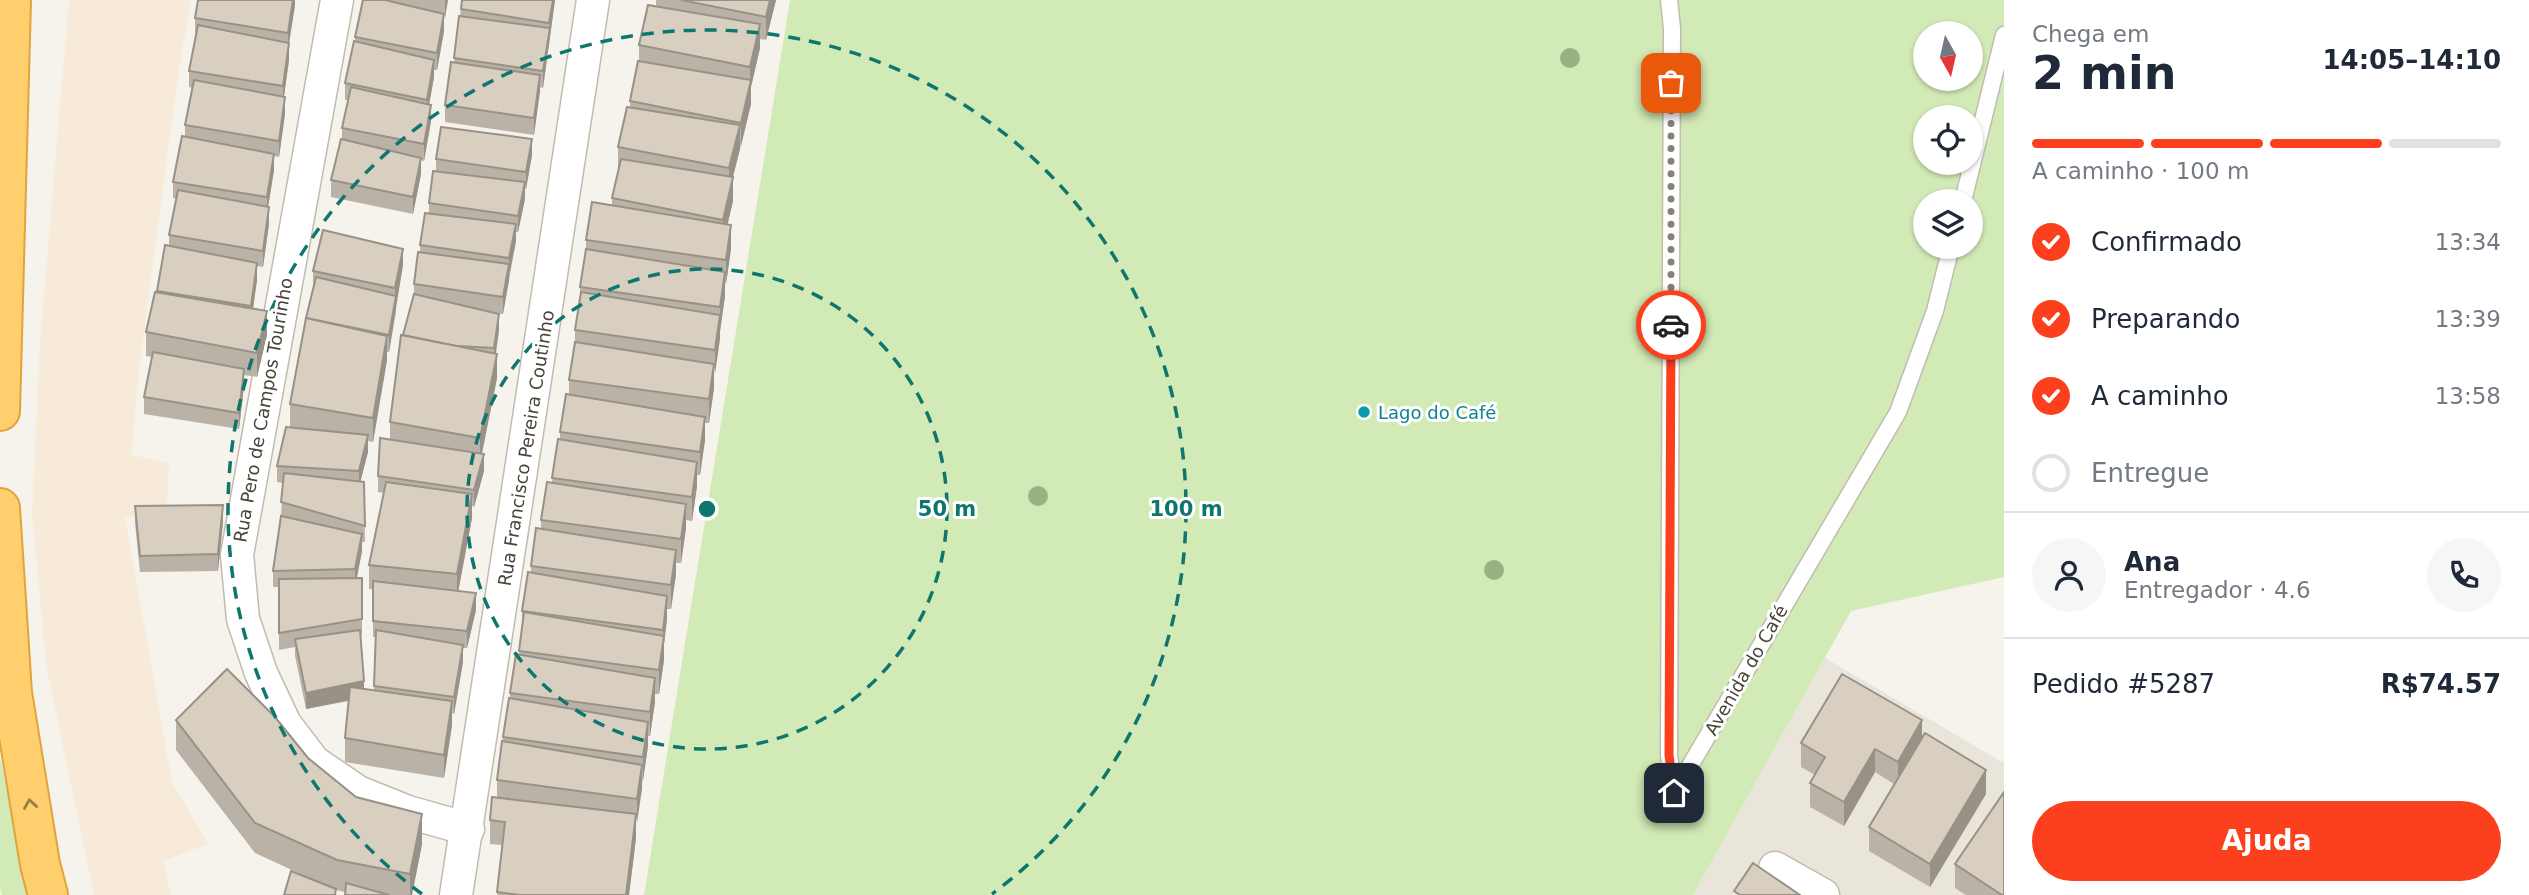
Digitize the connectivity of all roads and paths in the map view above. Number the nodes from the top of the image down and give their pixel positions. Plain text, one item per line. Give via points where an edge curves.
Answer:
1 (11, 0) edge
2 (337, 0) edge
3 (593, 0) edge
4 (1670, 0) edge
5 (2004, 35) edge
6 (1966, 189) edge
7 (1948, 259) edge
8 (0, 411) edge
9 (0, 508) edge
10 (468, 829) junction
11 (1775, 868) dead end
12 (44, 879) edge
13 (61, 895) edge
14 (456, 895) edge
15 (1823, 895) edge

1 - 8 highway
2 - 10 street, Rua Pero de Campos Tourinho via 237,555 243,620 285,723 314,762 358,792
3 - 10 street, Rua Francisco Pereira Coutinho
4 - 7 lane, Avenida do Café via 1669,755 1674,793 1898,412 1935,312
5 - 6 lane
12 -> 9 highway via 12,693
10 - 14 street, Rua Francisco Pereira Coutinho
11 - 15 street
12 - 13 lane

